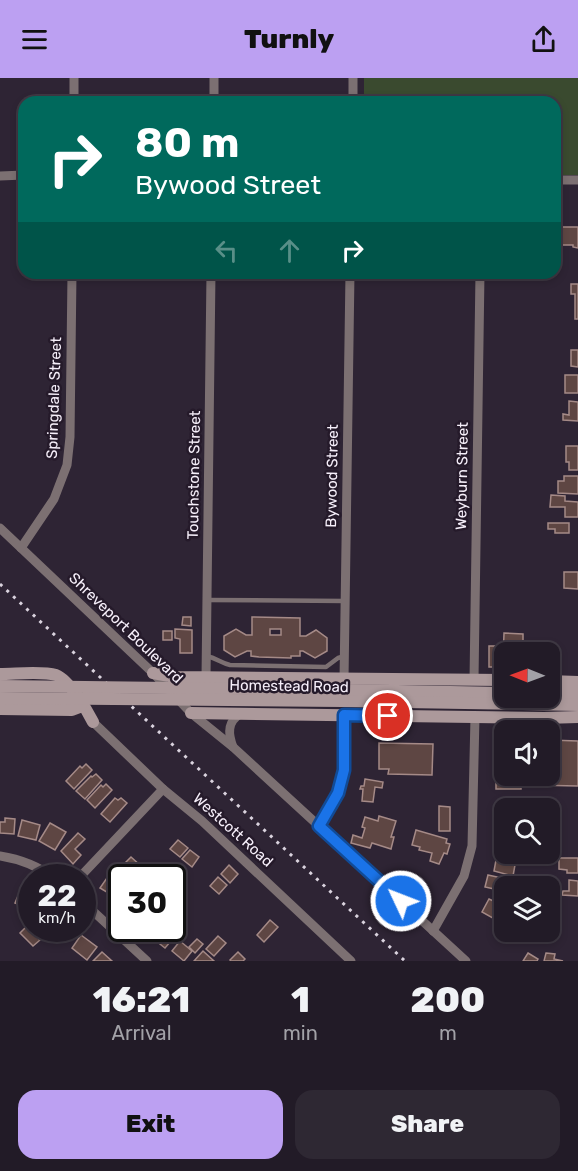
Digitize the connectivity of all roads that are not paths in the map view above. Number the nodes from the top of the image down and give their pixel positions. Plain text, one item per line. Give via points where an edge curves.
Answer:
1 (75, 78) edge
2 (214, 78) edge
3 (353, 78) edge
4 (74, 96) edge
5 (214, 96) edge
6 (353, 96) edge
7 (18, 175) edge
8 (0, 176) edge
9 (561, 180) edge
10 (578, 180) edge
11 (72, 279) edge
12 (212, 279) edge
13 (350, 279) edge
14 (480, 279) edge
15 (0, 528) edge
16 (21, 548) junction
17 (207, 600) junction
18 (345, 601) junction
19 (206, 656) junction
20 (345, 656) junction
21 (153, 673) joint
22 (0, 674) edge
23 (206, 678) junction
24 (474, 680) junction
25 (494, 680) edge
26 (560, 681) edge
27 (171, 682) junction
28 (578, 682) edge
29 (0, 686) edge
30 (344, 690) junction
31 (494, 693) edge
32 (560, 693) edge
33 (578, 693) edge
34 (0, 698) edge
35 (578, 705) edge
36 (77, 706) junction
37 (0, 709) edge
38 (191, 713) junction
39 (240, 714) junction
40 (344, 715) junction
41 (475, 717) junction
42 (578, 717) edge
43 (93, 722) joint
44 (233, 747) junction
45 (163, 789) junction
46 (319, 826) junction
47 (0, 856) edge
48 (29, 864) edge
49 (92, 864) edge
50 (96, 915) edge
51 (434, 931) junction
52 (147, 961) edge
53 (351, 961) edge
54 (466, 961) edge

1 - 4 street
2 - 5 street
3 - 6 street
7 - 8 street
9 - 10 street
11 - 16 street, Springdale Street via 67,465 54,499
12 - 17 street, Touchstone Street
13 - 18 street, Bywood Street
14 - 24 street, Weyburn Street
15 - 16 street, Shreveport Boulevard
16 - 21 street, Shreveport Boulevard
17 - 18 lane
17 - 19 street, Touchstone Street
18 - 20 street, Bywood Street
19 - 20 lane via 230,665 326,667
19 - 23 street, Touchstone Street
20 - 30 street, Bywood Street
21 - 27 main road
22 - 36 main road via 55,675 64,680
23 - 27 main road
23 - 30 main road
24 - 25 main road
24 - 30 main road
26 - 28 main road
27 - 38 street, Shreveport Boulevard
29 - 30 main road, Homestead Road, bridge
30 - 31 main road, Homestead Road
30 - 34 main road, Homestead Road, bridge
30 - 35 main road, Homestead Road
32 - 33 main road
36 - 37 main road
36 - 43 main road
38 - 39 main road
38 - 44 street, Shreveport Boulevard
39 - 40 main road
39 - 44 street via 232,721 229,732
40 - 41 main road
40 - 46 street via 344,770 338,793
41 - 42 main road
41 - 51 street via 472,846 464,876
43 - 45 street, Westcott Road
44 - 46 street, Shreveport Boulevard
45 - 49 street
45 - 53 street, Westcott Road
46 - 51 street, Shreveport Boulevard
47 - 48 street
50 - 52 street
51 - 54 street, Shreveport Boulevard

